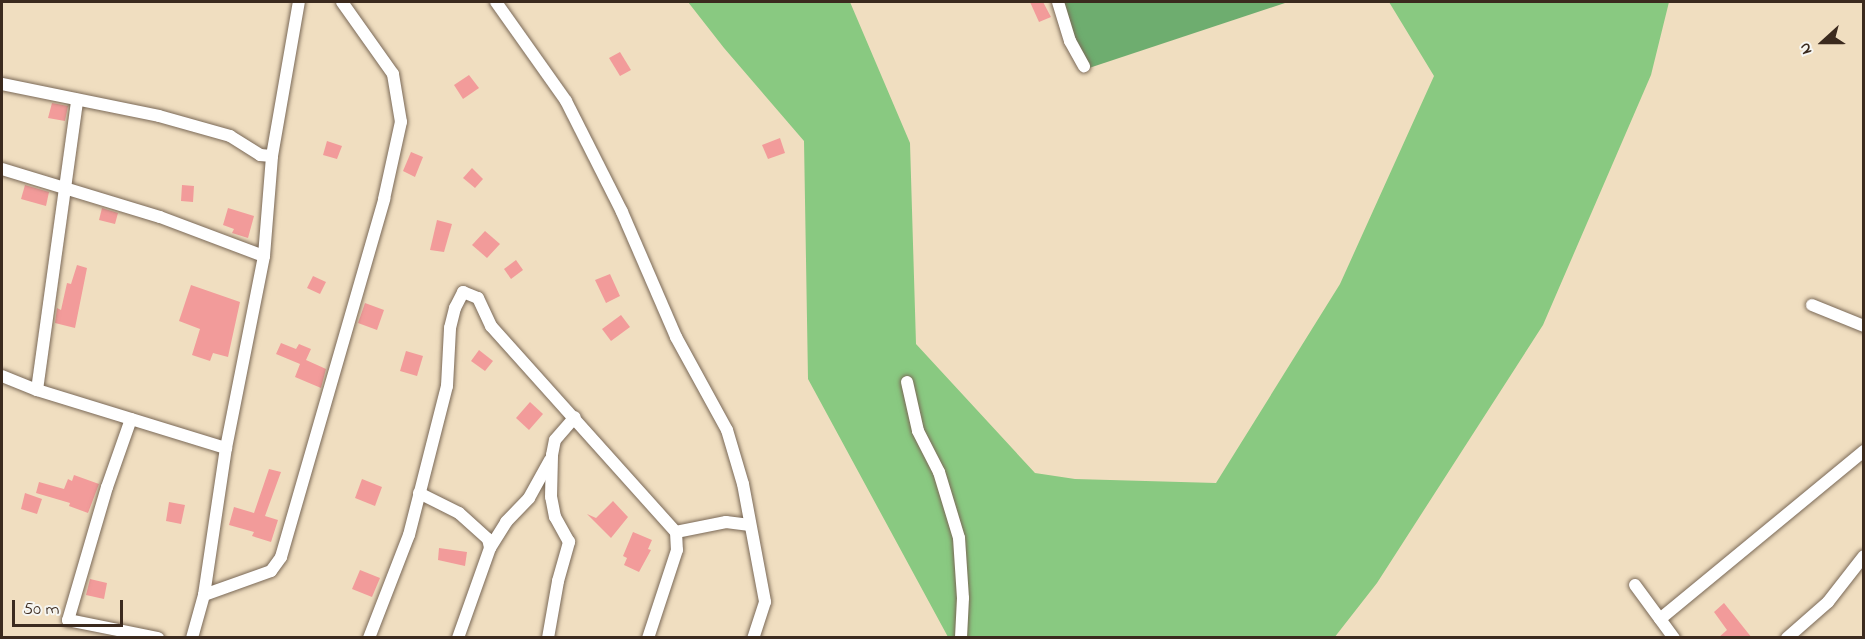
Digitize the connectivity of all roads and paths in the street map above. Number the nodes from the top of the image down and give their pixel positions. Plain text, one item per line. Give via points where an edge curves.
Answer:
1 (299, 2) edge
2 (342, 2) edge
3 (496, 2) edge
4 (1058, 2) edge
5 (1084, 66) dead end
6 (2, 84) edge
7 (77, 100) junction
8 (272, 156) junction
9 (2, 169) edge
10 (64, 189) junction
11 (264, 256) junction
12 (1812, 305) dead end
13 (1863, 324) edge
14 (2, 376) edge
15 (907, 382) dead end
16 (37, 390) junction
17 (575, 417) junction
18 (131, 419) junction
19 (226, 448) junction
20 (1863, 451) edge
21 (552, 455) junction
22 (419, 493) junction
23 (750, 525) junction
24 (676, 532) junction
25 (490, 548) junction
26 (1863, 556) edge
27 (1635, 585) dead end
28 (204, 595) junction
29 (1660, 619) junction
30 (158, 638) edge
31 (192, 638) edge
32 (369, 638) edge
33 (458, 638) edge
34 (548, 638) edge
35 (648, 638) edge
36 (753, 638) edge
37 (961, 638) edge
38 (1674, 638) edge
39 (1787, 638) edge

1 - 8 street
2 - 28 street via 393,74 401,122 384,199 280,557 270,571
3 - 23 street via 566,101 622,212 676,337 727,430
4 - 5 street via 1070,41
6 - 7 street
7 - 8 street via 159,116 231,136 260,155
7 - 10 street
8 - 11 street
9 - 10 street
10 - 11 street via 160,217
10 - 16 street
11 - 19 street
12 - 13 street
14 - 16 street
15 - 37 street via 918,431 939,472 959,538
16 - 18 street
17 - 21 street via 555,440
17 - 22 street via 491,326 478,298 463,292 450,328 447,386
17 - 24 street
18 - 19 street
18 - 30 street via 68,620
19 - 28 street
20 - 29 street
21 - 25 street via 529,498 506,522
21 - 34 street via 551,497 555,517 569,542
22 - 25 street via 459,513 480,529
22 - 32 street via 409,535
23 - 24 street via 726,522
23 - 36 street via 765,602
24 - 35 street via 677,550
25 - 33 street
26 - 39 street via 1828,602
27 - 29 street
28 - 31 street
29 - 38 street

